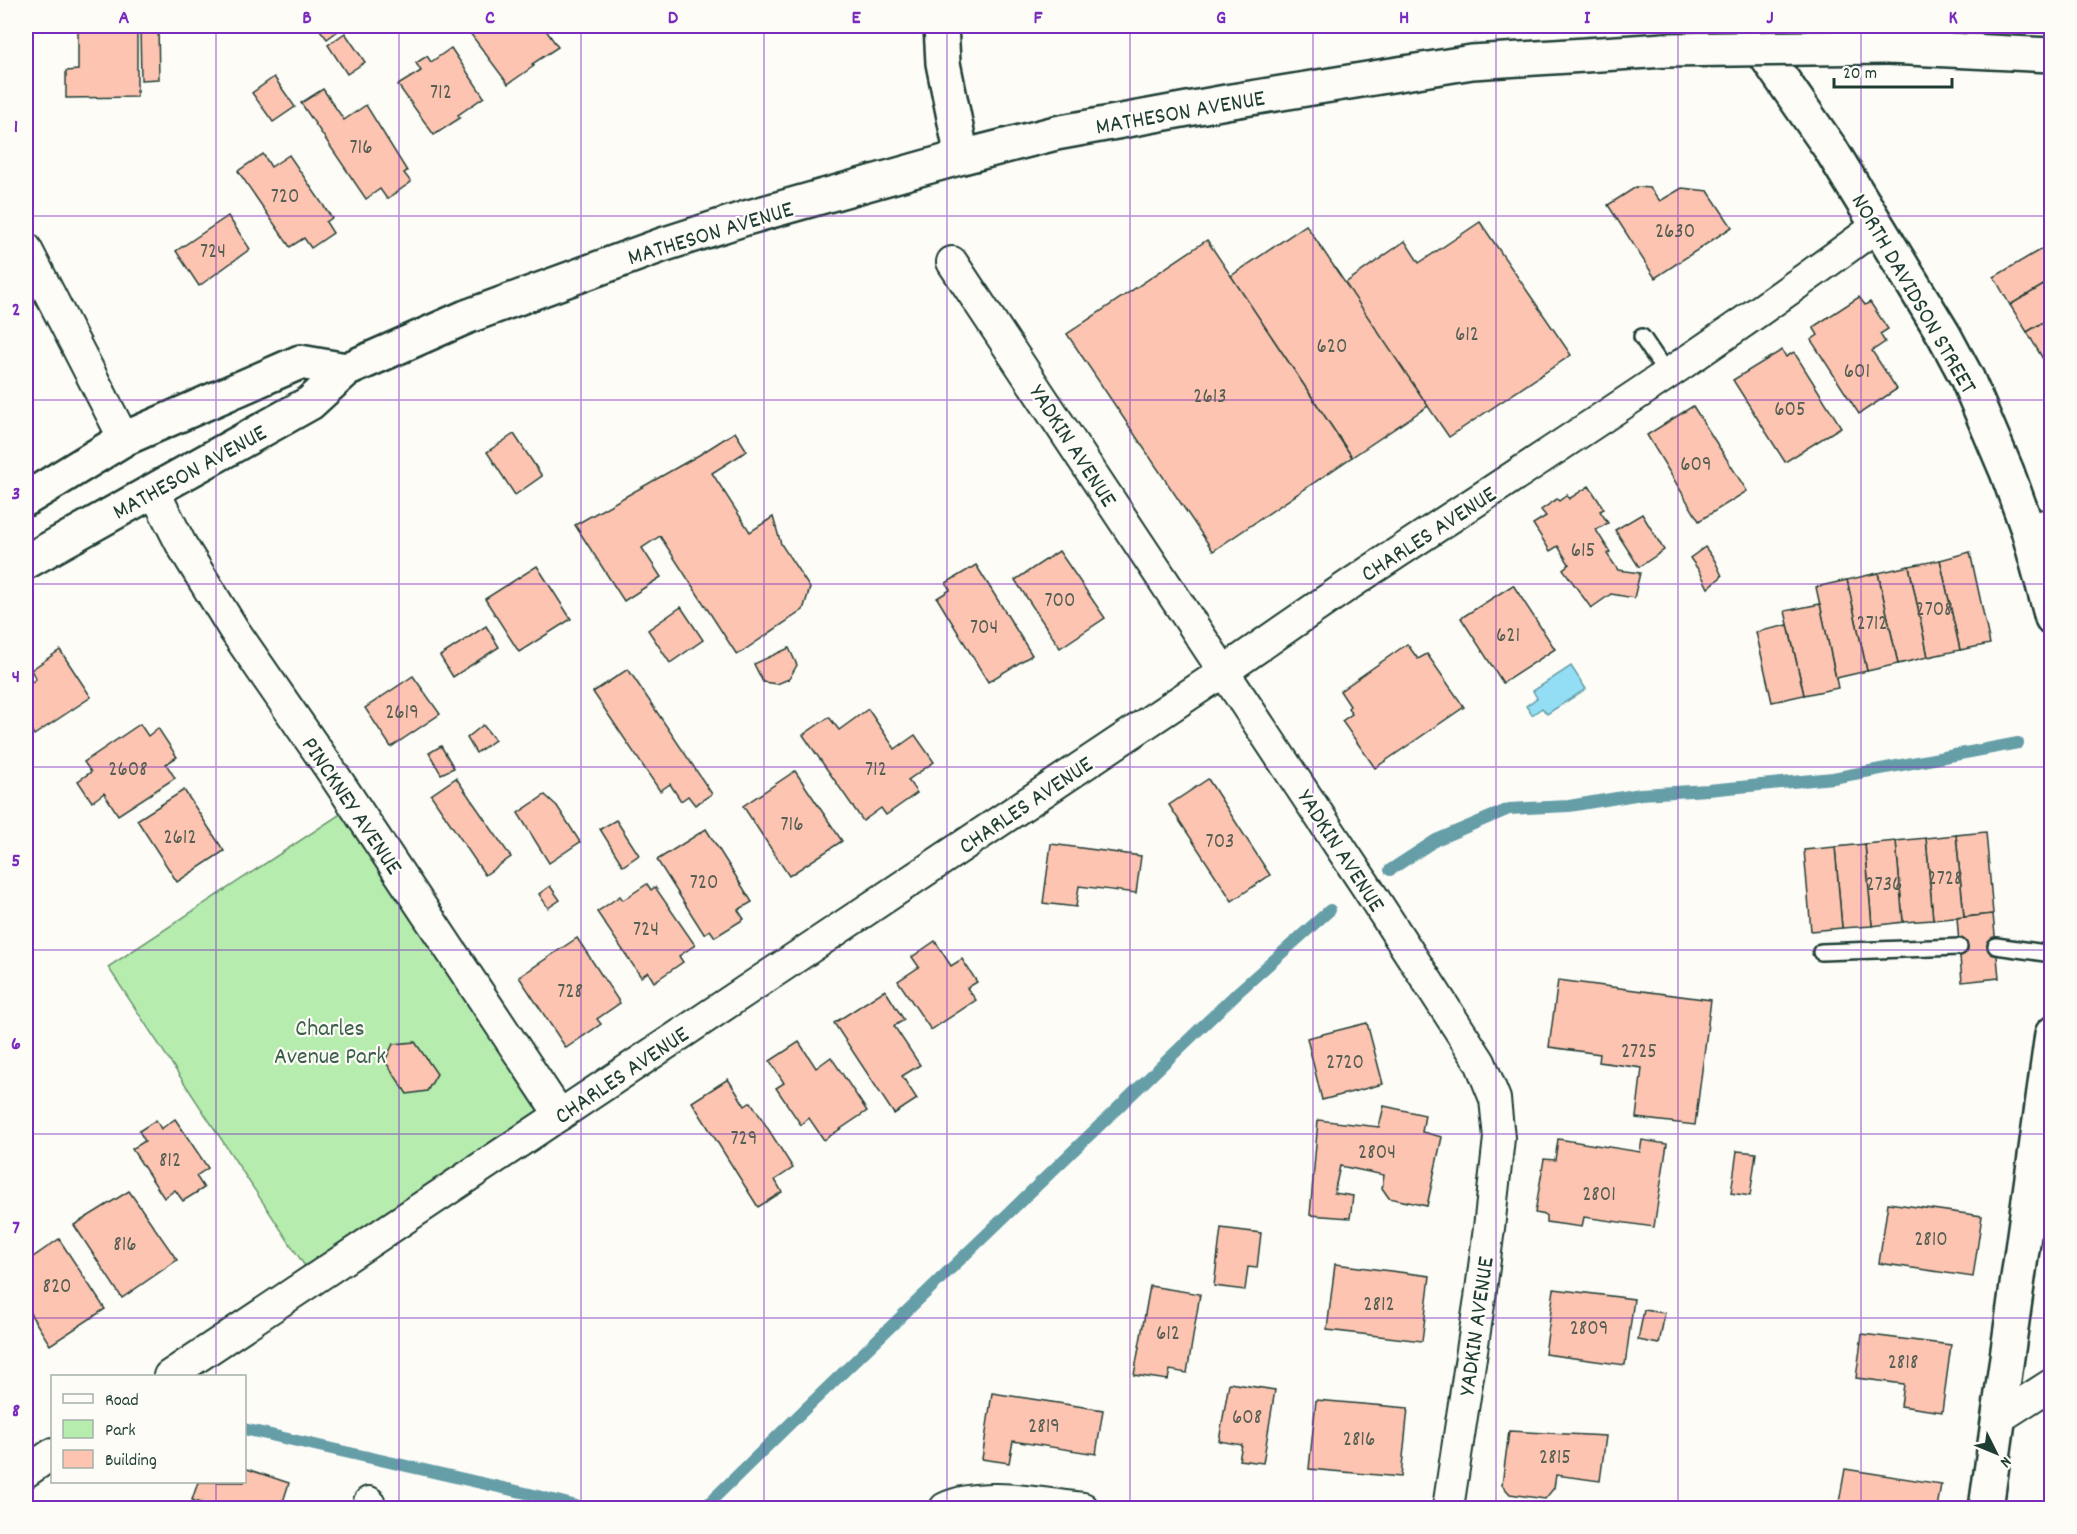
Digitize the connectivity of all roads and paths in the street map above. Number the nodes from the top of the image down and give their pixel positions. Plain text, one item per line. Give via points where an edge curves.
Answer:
1 (940, 26) edge
2 (1745, 26) edge
3 (2052, 54) edge
4 (962, 157) junction
5 (1877, 225) junction
6 (26, 248) edge
7 (952, 262) dead end
8 (1642, 338) dead end
9 (346, 370) junction
10 (1667, 374) junction
11 (124, 439) junction
12 (154, 491) junction
13 (26, 499) edge
14 (2040, 526) edge
15 (26, 562) edge
16 (2052, 618) edge
17 (1223, 672) junction
18 (1996, 946) dead end
19 (1959, 947) dead end
20 (1821, 952) dead end
21 (2052, 954) edge
22 (2052, 1034) edge
23 (560, 1115) junction
24 (172, 1375) edge
25 (2052, 1384) edge
26 (1999, 1418) junction
27 (51, 1455) edge
28 (26, 1472) edge
29 (945, 1508) edge
30 (1083, 1509) edge
31 (1448, 1509) edge
32 (1986, 1509) edge

1 - 4 street via 943,63
2 - 5 street, NORTH DAVIDSON STREET via 1830,148
3 - 4 street, MATHESON AVENUE, bridge via 1888,47 1665,50 1472,62 1068,131
4 - 9 street, MATHESON AVENUE via 662,245 466,317
5 - 10 street, CHARLES AVENUE via 1801,284
5 - 14 street, NORTH DAVIDSON STREET via 1944,335 2007,472
6 - 11 street
7 - 17 street, YADKIN AVENUE
8 - 10 lane
9 - 11 street, MATHESON AVENUE via 300,362
9 - 12 street, MATHESON AVENUE via 310,402
10 - 17 street, CHARLES AVENUE
11 - 13 street, MATHESON AVENUE
12 - 15 street, MATHESON AVENUE
12 - 23 street, PINCKNEY AVENUE via 181,544 234,630
14 - 16 street, NORTH DAVIDSON STREET
17 - 23 street, CHARLES AVENUE
17 - 31 street, YADKIN AVENUE via 1480,1062 1495,1099 1498,1148
18 - 21 lane
19 - 20 lane
22 - 26 street
23 - 24 street, CHARLES AVENUE
25 - 26 street
26 - 32 street
27 - 28 street
29 - 30 street via 983,1498

